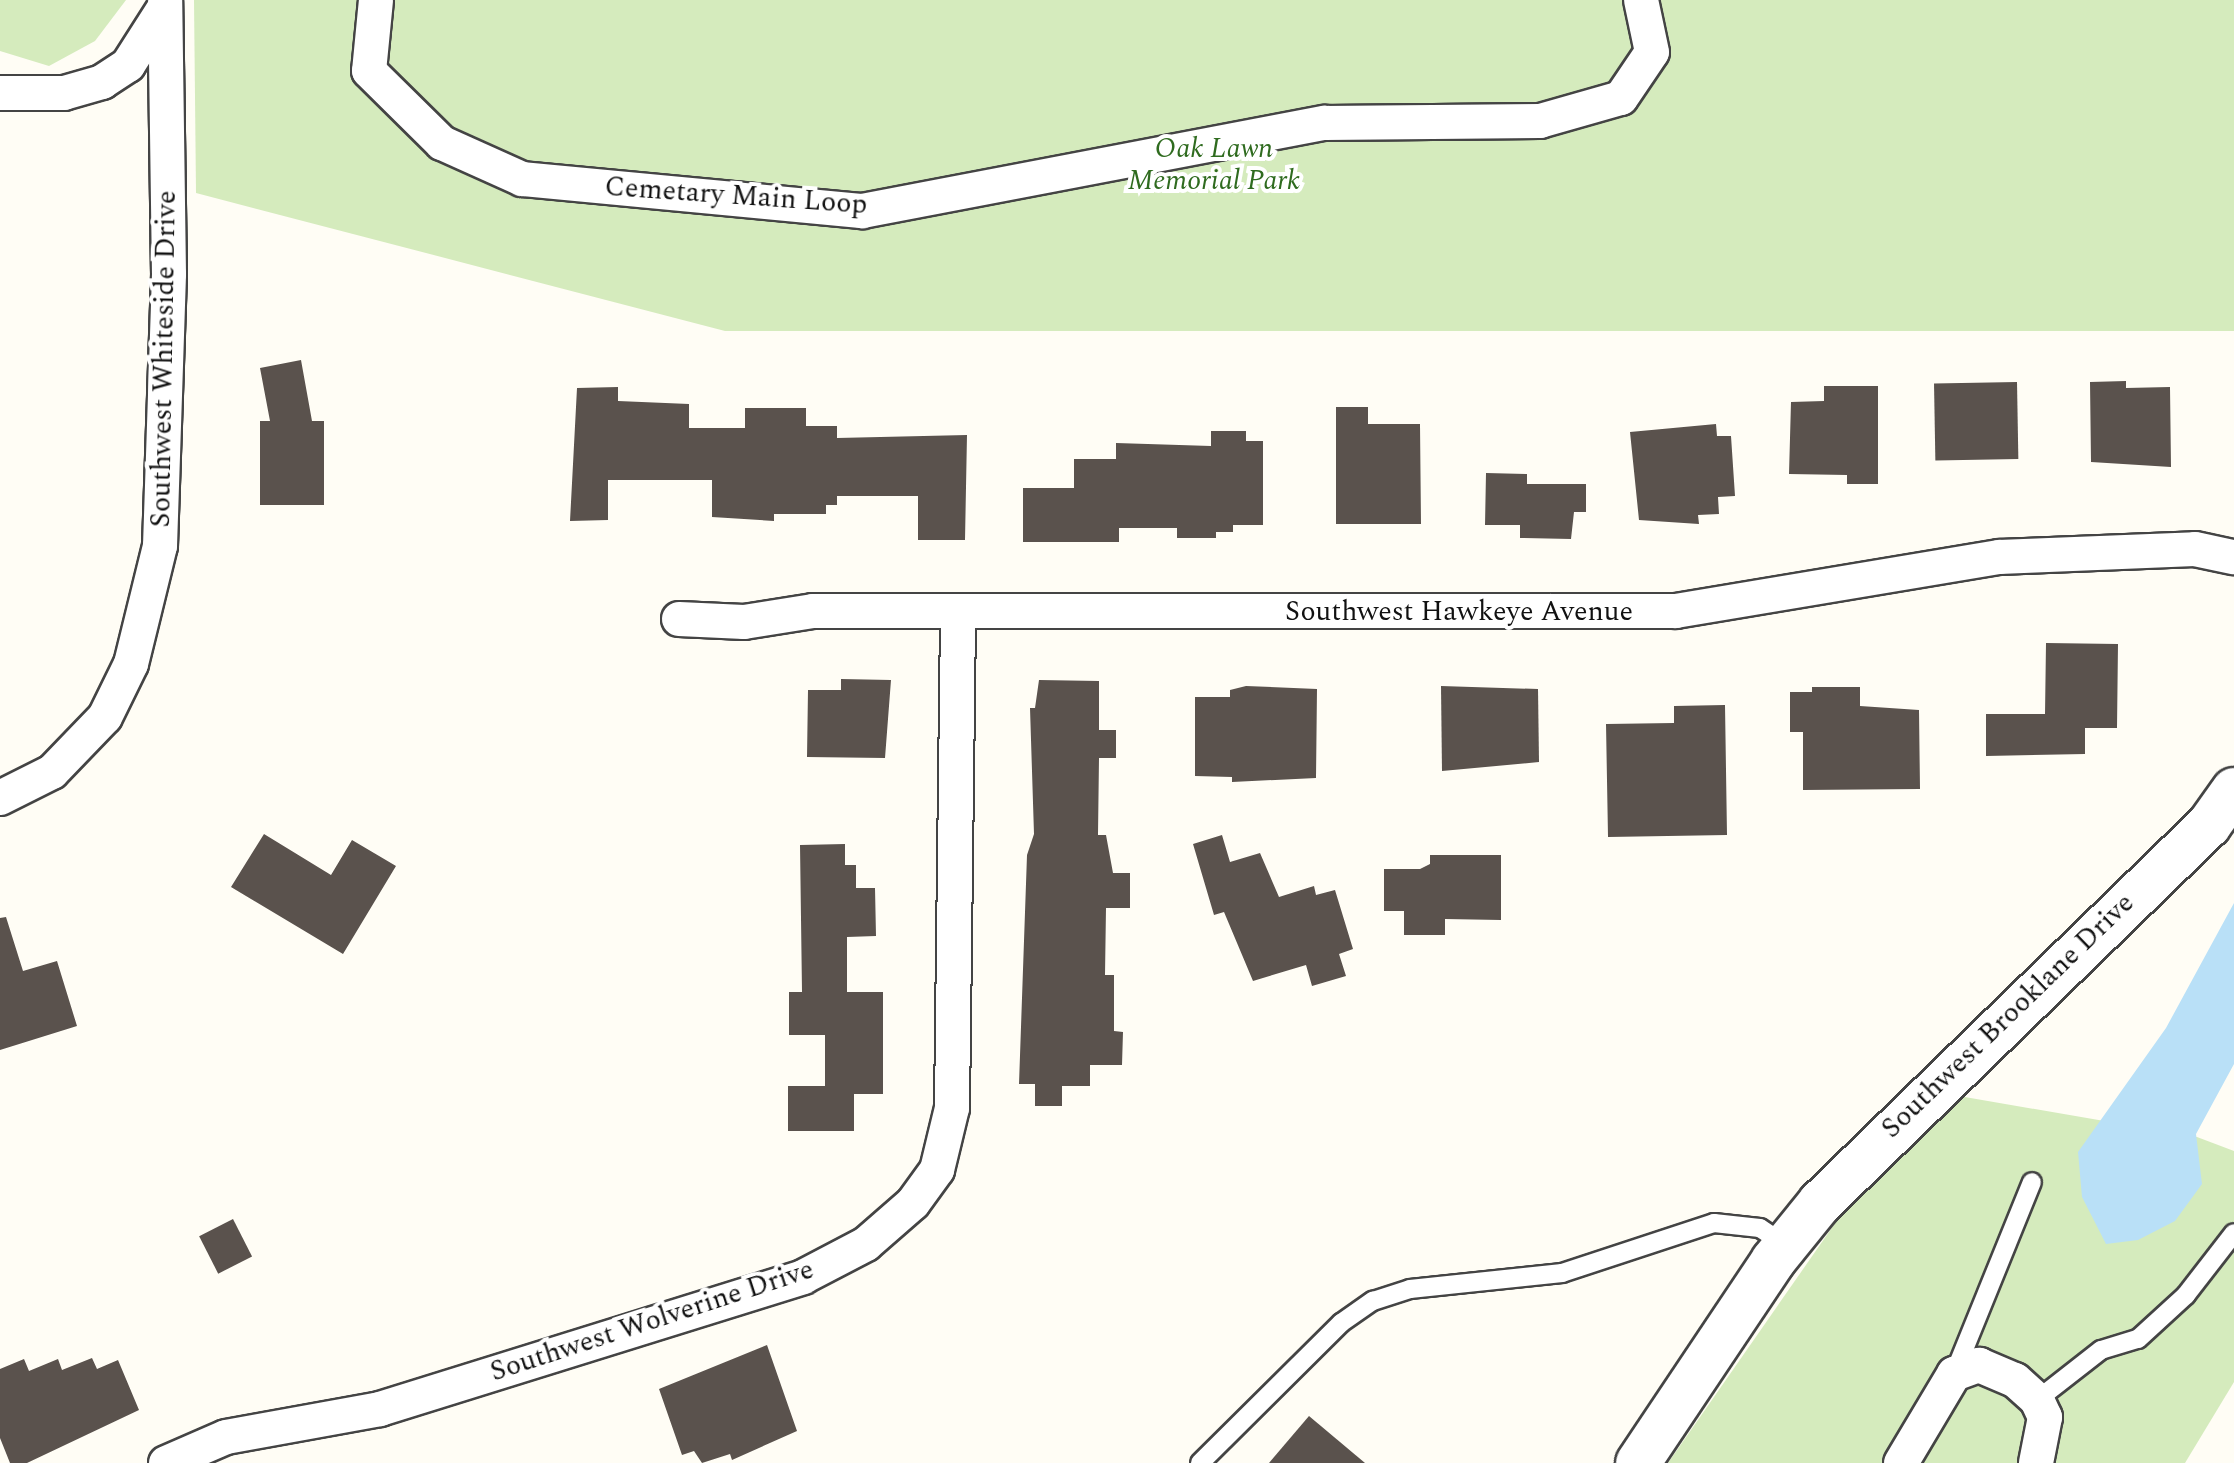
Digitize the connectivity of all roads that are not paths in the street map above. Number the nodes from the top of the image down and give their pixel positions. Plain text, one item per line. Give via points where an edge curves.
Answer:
1 (376, 0) edge
2 (1641, 0) edge
3 (164, 5) edge
4 (0, 93) edge
5 (2234, 557) edge
6 (958, 611) junction
7 (679, 619) dead end
8 (2234, 790) edge
9 (0, 798) edge
10 (2032, 1182) dead end
11 (2234, 1233) edge
12 (1785, 1245) junction
13 (1954, 1374) junction
14 (2037, 1400) junction
15 (166, 1463) edge
16 (1200, 1463) edge
17 (1638, 1463) edge
18 (1901, 1463) edge
19 (2036, 1463) edge

1 - 2 street, Cemetary Main Loop via 369,71 442,143 522,179 862,211 1325,123 1540,121 1621,98 1652,52
3 - 4 street via 145,45 102,82 64,93
3 - 9 street, Southwest Whiteside Drive via 169,274 160,546 131,664 105,717 52,772
5 - 6 street, Southwest Hawkeye Avenue via 2195,549 1999,557 1676,611
6 - 7 street, Southwest Hawkeye Avenue
6 - 15 street, Southwest Wolverine Drive via 952,1108 937,1170 913,1203 866,1244 803,1277 380,1409 226,1437
8 - 12 street, Southwest Brooklane Drive via 2209,825 1886,1134
10 - 13 lane
11 - 14 lane via 2186,1295 2138,1339 2101,1350
12 - 16 lane via 1760,1228 1714,1223 1562,1273 1410,1289 1373,1301 1341,1323
12 - 17 street, Southwest Brooklane Drive
13 - 14 street via 1979,1365 2015,1380
13 - 18 street
14 - 19 street via 2045,1417

